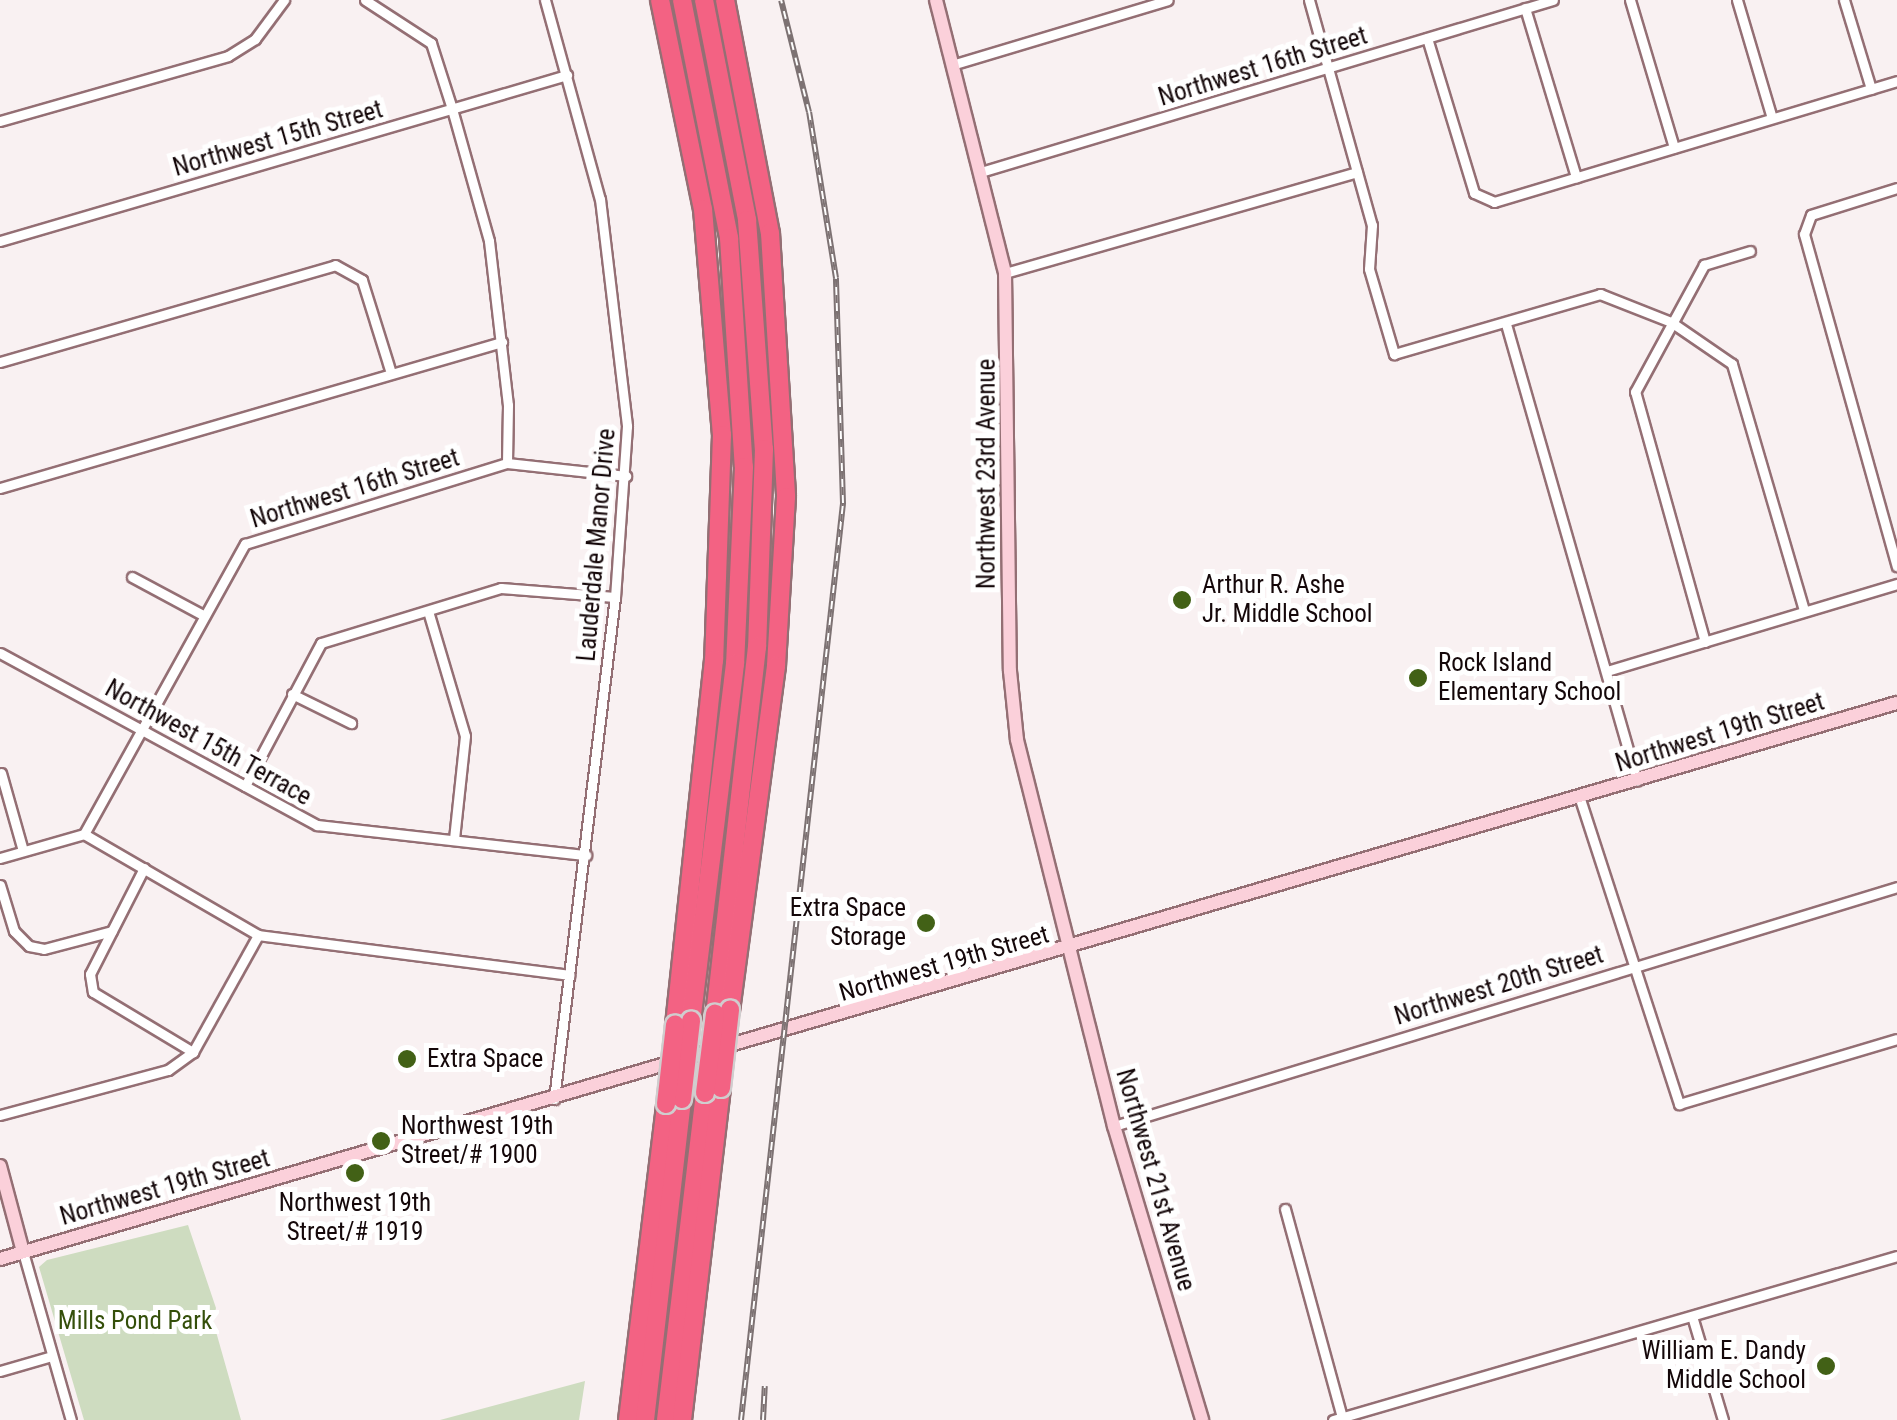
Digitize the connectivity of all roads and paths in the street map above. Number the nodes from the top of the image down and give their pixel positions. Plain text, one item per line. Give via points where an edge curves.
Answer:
1 (284, 0) edge
2 (365, 0) edge
3 (546, 0) edge
4 (660, 0) edge
5 (682, 0) edge
6 (704, 0) edge
7 (726, 0) edge
8 (936, 0) edge
9 (1168, 0) edge
10 (1309, 0) edge
11 (1553, 0) edge
12 (1630, 0) edge
13 (1737, 0) edge
14 (1844, 0) edge
15 (1525, 8) junction
16 (1427, 38) junction
17 (693, 44) junction
18 (954, 64) junction
19 (1329, 68) junction
20 (567, 76) junction
21 (1897, 81) edge
22 (1871, 89) junction
23 (452, 109) junction
24 (1772, 118) junction
25 (0, 121) edge
26 (1674, 148) junction
27 (984, 171) junction
28 (1357, 172) junction
29 (1576, 178) junction
30 (1897, 189) edge
31 (703, 208) junction
32 (747, 220) junction
33 (0, 241) edge
34 (1750, 251) dead end
35 (1005, 273) junction
36 (1671, 322) junction
37 (1506, 324) junction
38 (502, 342) junction
39 (0, 362) edge
40 (783, 367) junction
41 (391, 373) junction
42 (507, 464) junction
43 (626, 476) junction
44 (0, 488) edge
45 (1897, 566) edge
46 (132, 577) dead end
47 (1897, 584) edge
48 (615, 598) junction
49 (428, 611) junction
50 (1804, 612) junction
51 (202, 614) junction
52 (1705, 642) junction
53 (0, 653) edge
54 (1608, 672) junction
55 (292, 694) junction
56 (1897, 703) edge
57 (351, 724) dead end
58 (140, 726) junction
59 (1, 773) edge
60 (1638, 781) junction
61 (245, 786) junction
62 (1580, 799) junction
63 (84, 834) junction
64 (454, 839) junction
65 (23, 851) junction
66 (586, 854) junction
67 (0, 858) edge
68 (144, 868) junction
69 (0, 885) edge
70 (1897, 887) edge
71 (112, 931) junction
72 (258, 935) junction
73 (1067, 951) junction
74 (1632, 965) junction
75 (570, 975) junction
76 (722, 1012) junction
77 (683, 1023) junction
78 (1897, 1039) edge
79 (192, 1052) junction
80 (713, 1090) junction
81 (554, 1099) junction
82 (674, 1102) junction
83 (0, 1115) edge
84 (1114, 1126) junction
85 (0, 1166) edge
86 (1285, 1209) dead end
87 (23, 1252) junction
88 (1897, 1256) edge
89 (0, 1259) edge
90 (1692, 1316) junction
91 (52, 1356) junction
92 (0, 1371) edge
93 (1338, 1419) edge
94 (70, 1420) edge
95 (628, 1420) edge
96 (644, 1420) edge
97 (666, 1420) edge
98 (682, 1420) edge
99 (1202, 1420) edge
100 (1723, 1420) edge

1 - 25 street via 255,39 228,56
2 - 23 street via 431,43
3 - 20 street, Lauderdale Manor Drive
4 - 31 highway
5 - 17 highway
6 - 32 highway
7 - 40 highway via 761,168
8 - 18 street, Northwest 23rd Avenue
9 - 18 street
10 - 19 street
11 - 15 street, Northwest 16th Street
12 - 26 street
13 - 24 street
14 - 22 street
15 - 16 street, Northwest 16th Street
15 - 29 street
16 - 19 street, Northwest 16th Street
16 - 29 street via 1474,193 1494,202
17 - 31 highway
17 - 77 highway via 733,272 744,484 734,664
18 - 27 street, Northwest 23rd Avenue
19 - 27 street, Northwest 16th Street
19 - 28 street
20 - 23 street, Northwest 15th Street
20 - 43 street, Lauderdale Manor Drive via 604,227 624,362
21 - 22 street
22 - 24 street
23 - 33 street, Northwest 15th Street
23 - 38 street via 489,241
24 - 26 street
26 - 29 street
27 - 35 street, Northwest 23rd Avenue
28 - 35 street
28 - 37 street via 1372,225 1369,269 1394,354
30 - 45 street via 1811,215 1806,245
31 - 77 highway via 721,401 721,548
32 - 40 highway
32 - 76 highway via 762,384 763,549
34 - 36 street via 1708,262
35 - 73 street, Northwest 23rd Avenue via 1010,670 1017,740
36 - 37 street via 1611,294
36 - 50 street via 1732,364
36 - 52 street via 1635,392
37 - 54 street
38 - 41 street
38 - 42 street
39 - 41 street via 335,266 362,280
40 - 76 highway via 779,634
41 - 44 street
42 - 43 street, Northwest 16th Street
42 - 51 street, Northwest 16th Street via 260,536 238,552
43 - 48 street, Lauderdale Manor Drive
46 - 51 street
47 - 50 street
48 - 49 street via 524,586
48 - 66 street, Lauderdale Manor Drive
49 - 55 street via 321,643
49 - 64 street via 465,736
50 - 52 street
51 - 58 street, Northwest 16th Street
52 - 54 street
53 - 58 street, Northwest 15th Terrace
54 - 60 street
55 - 57 street
55 - 61 street
56 - 60 street, Northwest 19th Street
58 - 61 street, Northwest 15th Terrace
58 - 63 street, Northwest 16th Street
59 - 65 street
60 - 62 street, Northwest 19th Street
61 - 64 street, Northwest 15th Terrace via 317,826
62 - 73 street, Northwest 19th Street
62 - 74 street
63 - 65 street
63 - 68 street
64 - 66 street, Northwest 15th Terrace
65 - 67 street
66 - 75 street, Lauderdale Manor Drive
68 - 71 street
68 - 72 street
69 - 71 street via 14,931 29,946 44,949
70 - 74 street, Northwest 20th Street
71 - 79 street via 90,974 92,992
72 - 75 street
72 - 79 street
73 - 81 street, Northwest 19th Street
73 - 84 street, Northwest 21st Avenue
74 - 78 street via 1679,1104
74 - 84 street, Northwest 20th Street
75 - 81 street, Lauderdale Manor Drive
76 - 80 highway, bridge
77 - 82 highway, bridge
79 - 83 street via 168,1070
80 - 97 highway
80 - 98 highway
81 - 87 street, Northwest 19th Street
82 - 95 highway
82 - 96 highway
84 - 99 street, Northwest 21st Avenue
85 - 87 street
86 - 93 street
87 - 89 street, Northwest 19th Street
87 - 91 street
88 - 90 street
90 - 93 street
90 - 100 street
91 - 92 street
91 - 94 street

